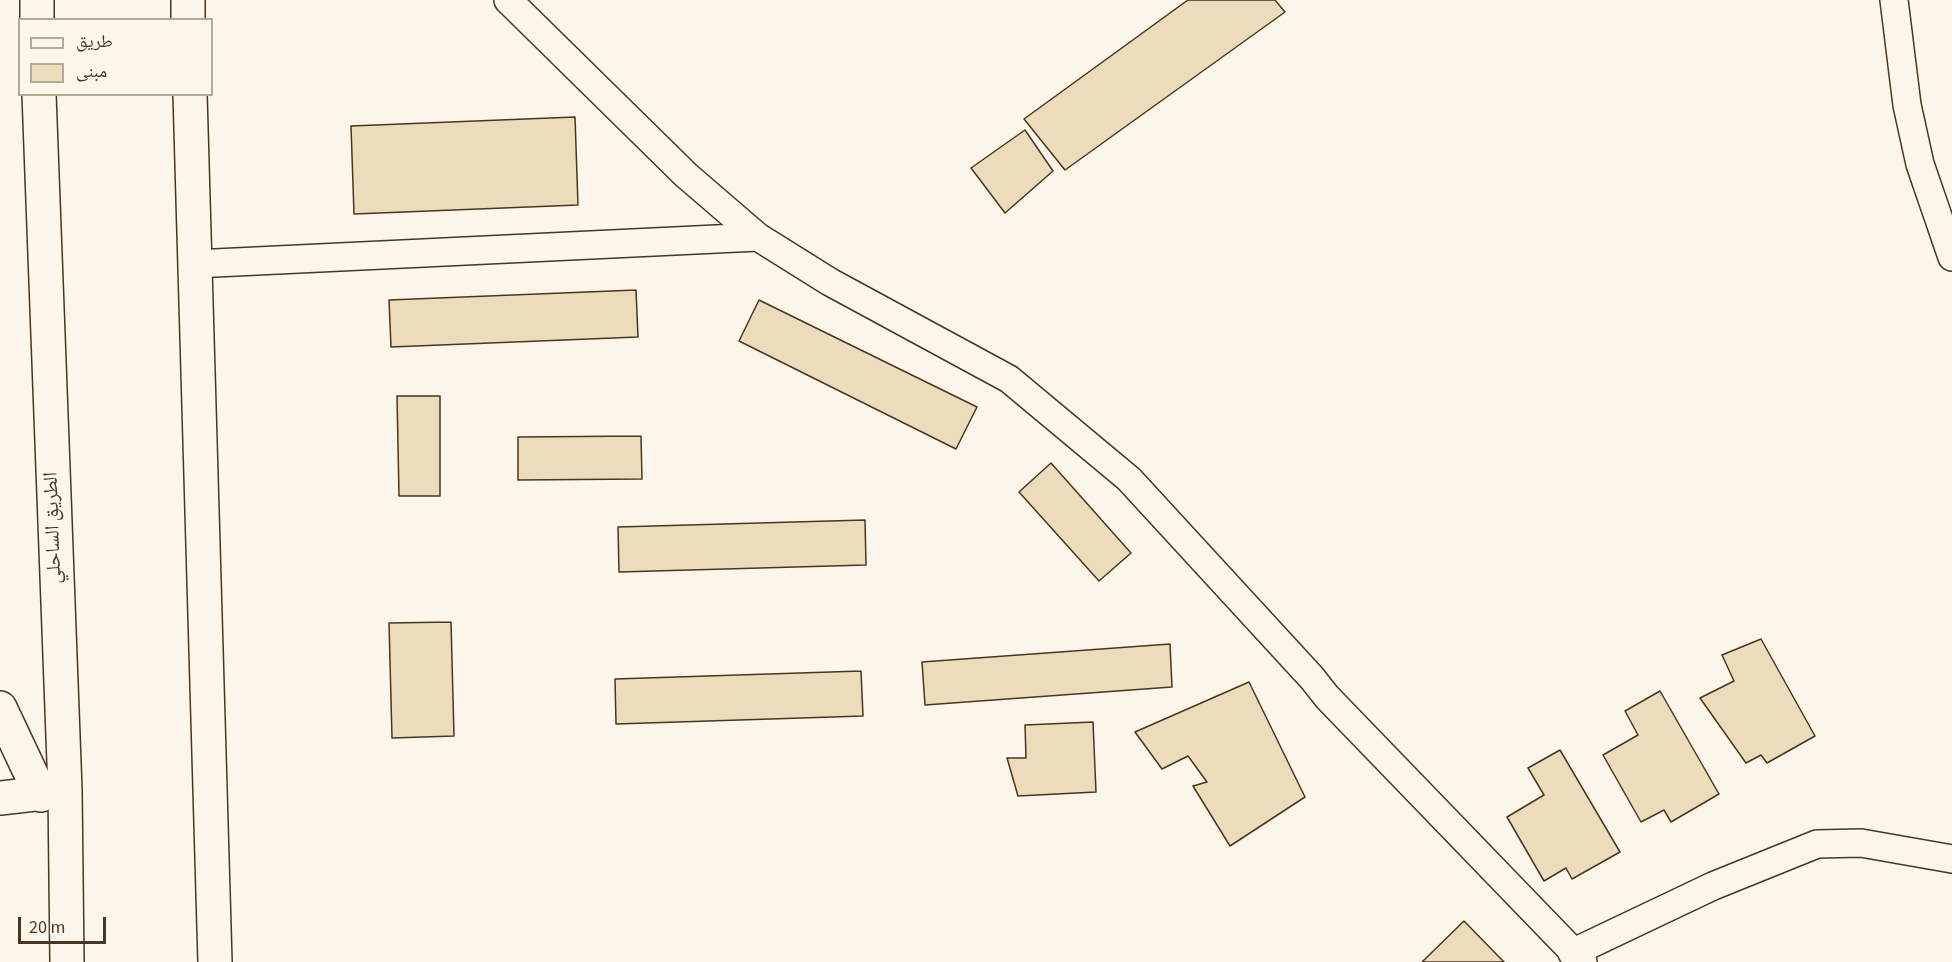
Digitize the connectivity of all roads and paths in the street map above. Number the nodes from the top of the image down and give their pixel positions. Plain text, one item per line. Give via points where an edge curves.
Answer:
1 (37, 0) edge
2 (188, 0) edge
3 (508, 0) edge
4 (1894, 0) edge
5 (37, 18) edge
6 (188, 18) edge
7 (39, 96) edge
8 (190, 96) edge
9 (758, 237) junction
10 (1952, 257) edge
11 (194, 264) junction
12 (0, 708) edge
13 (53, 792) junction
14 (0, 798) edge
15 (1952, 859) edge
16 (1578, 957) edge
17 (67, 962) edge
18 (215, 962) edge

1 - 5 main road
2 - 6 main road
3 - 9 street via 686,175
4 - 10 street via 1907,105 1920,164
7 - 13 main road, الطريق الساحلي
8 - 11 main road
9 - 11 street
9 - 16 street via 830,282 1009,379 1129,479 1327,697
11 - 18 main road
12 - 13 main road
13 - 14 main road
13 - 17 main road, الطريق الساحلي
15 - 16 street via 1861,843 1817,844 1713,886

